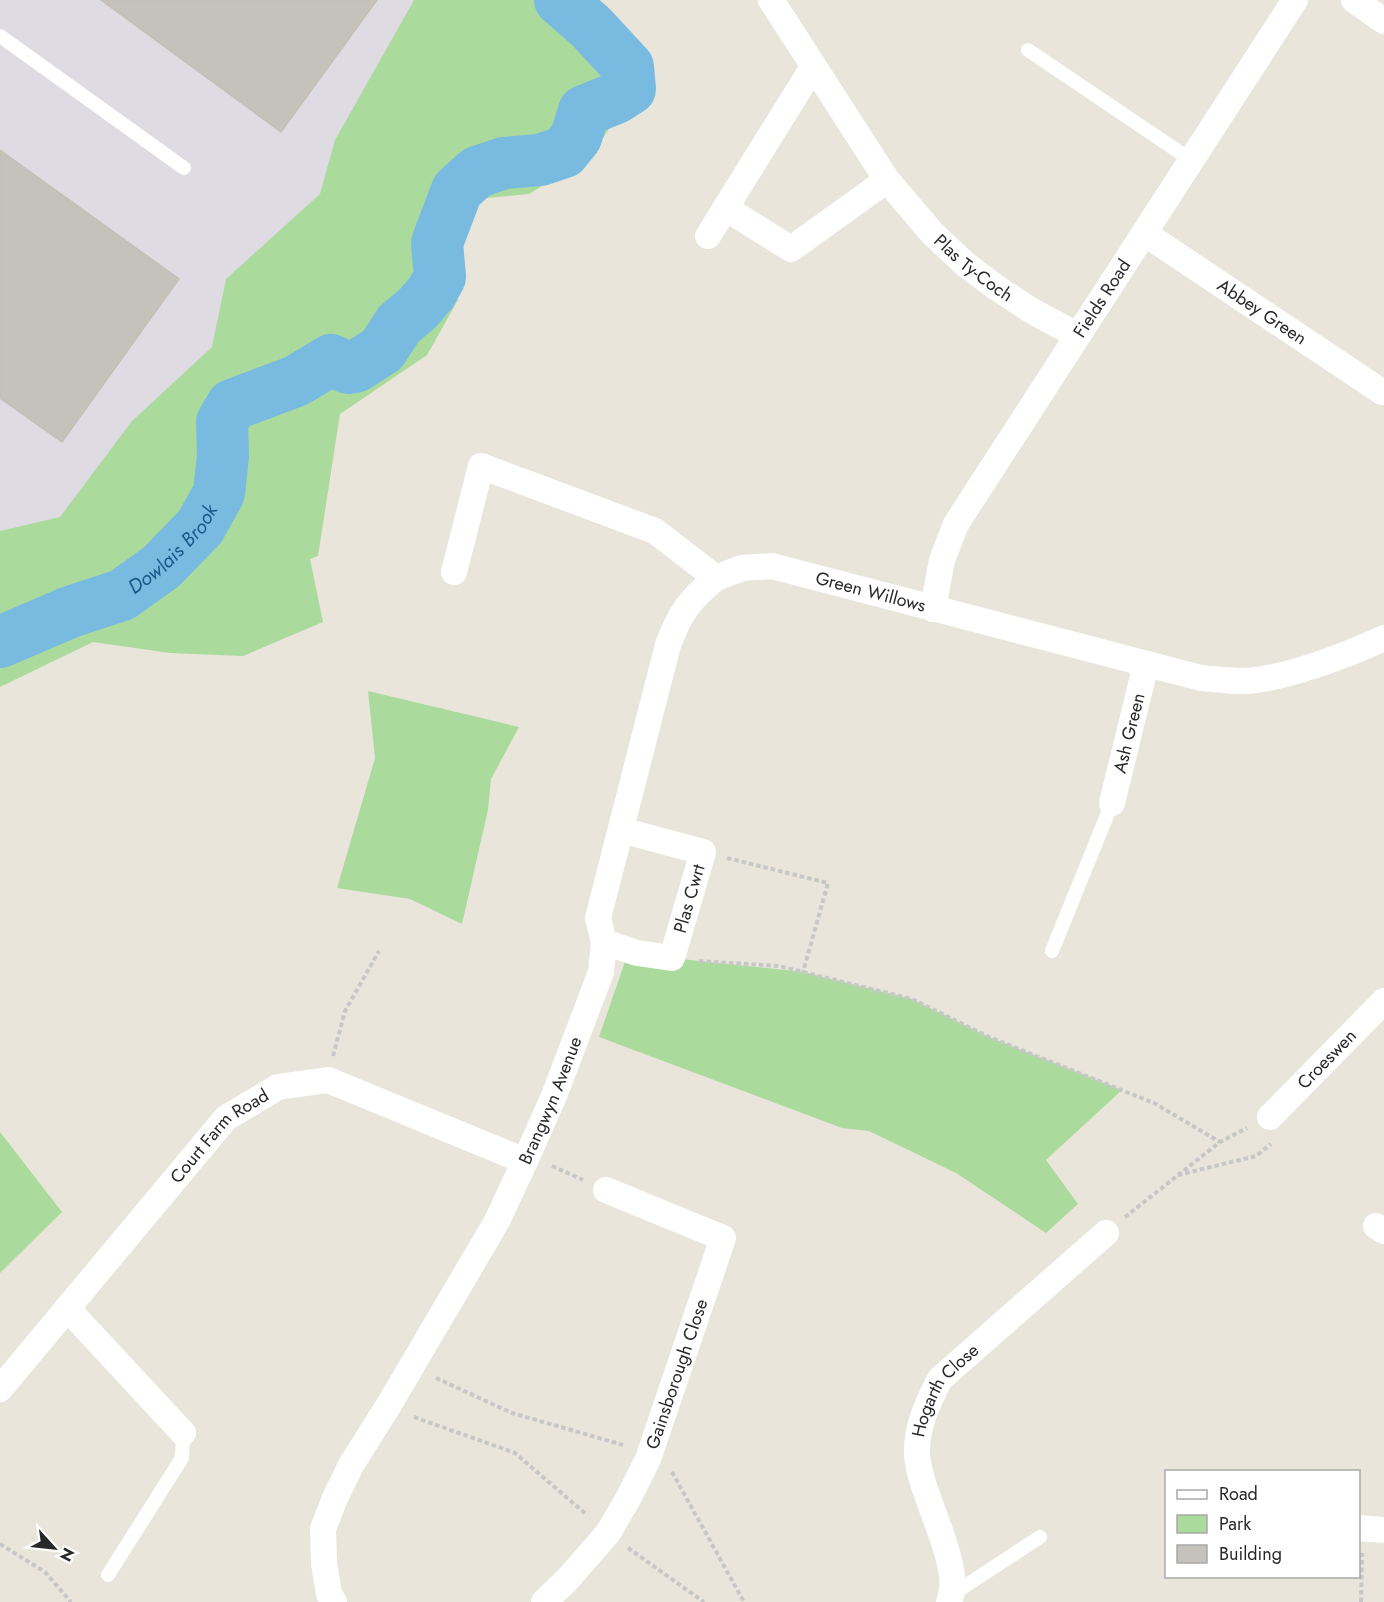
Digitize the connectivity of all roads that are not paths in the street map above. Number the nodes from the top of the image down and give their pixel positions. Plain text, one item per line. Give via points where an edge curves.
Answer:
1 (771, 0) edge
2 (1295, 0) edge
3 (1354, 0) edge
4 (1384, 21) edge
5 (0, 36) edge
6 (1028, 50) dead end
7 (813, 67) junction
8 (1191, 160) junction
9 (184, 168) dead end
10 (887, 180) junction
11 (727, 208) junction
12 (1144, 233) junction
13 (708, 236) dead end
14 (1077, 335) junction
15 (1382, 392) dead end
16 (454, 572) dead end
17 (716, 578) junction
18 (933, 609) junction
19 (1383, 641) edge
20 (1146, 664) junction
21 (1113, 802) joint
22 (621, 830) junction
23 (604, 942) junction
24 (1052, 951) dead end
25 (1384, 1001) edge
26 (1270, 1117) dead end
27 (526, 1158) junction
28 (606, 1190) road end
29 (1106, 1233) road end
30 (67, 1308) junction
31 (0, 1389) edge
32 (183, 1433) joint
33 (1040, 1537) dead end
34 (108, 1575) dead end
35 (951, 1598) edge
36 (334, 1602) edge
37 (544, 1602) edge

1 - 7 street, Plas Ty-Coch
2 - 8 street, Fields Road
3 - 4 street
5 - 9 lane
6 - 8 lane
7 - 10 street, Plas Ty-Coch
7 - 11 street
8 - 12 street, Fields Road
10 - 11 street via 791,249
10 - 14 street, Plas Ty-Coch via 932,233 965,264 1032,311
11 - 13 street
12 - 14 street, Fields Road
12 - 15 street, Abbey Green
14 - 18 street, Fields Road via 956,524 942,560
16 - 17 street via 481,466 655,531
17 - 18 street, Green Willows via 742,568 772,566
17 - 22 street, Brangwyn Avenue via 695,595 678,618
18 - 20 street, Green Willows
19 - 20 street, Green Willows via 1320,664 1245,681 1201,678
20 - 21 street, Ash Green
21 - 24 lane
22 - 23 street, Brangwyn Avenue via 598,918
22 - 23 street, Plas Cwrt via 703,852 672,958 637,953
23 - 27 street, Brangwyn Avenue via 601,972
25 - 26 street, Croeswen
27 - 30 street, Court Farm Road via 328,1080 278,1087 226,1118
27 - 36 street, Brangwyn Avenue via 497,1221 335,1498 323,1529 324,1563
28 - 37 street, Gainsborough Close via 723,1238 652,1446 629,1497 608,1533
29 - 35 street, Hogarth Close via 940,1379 927,1404 917,1454 952,1569
30 - 31 street, Court Farm Road
30 - 32 street
32 - 34 lane via 182,1458
33 - 35 lane

